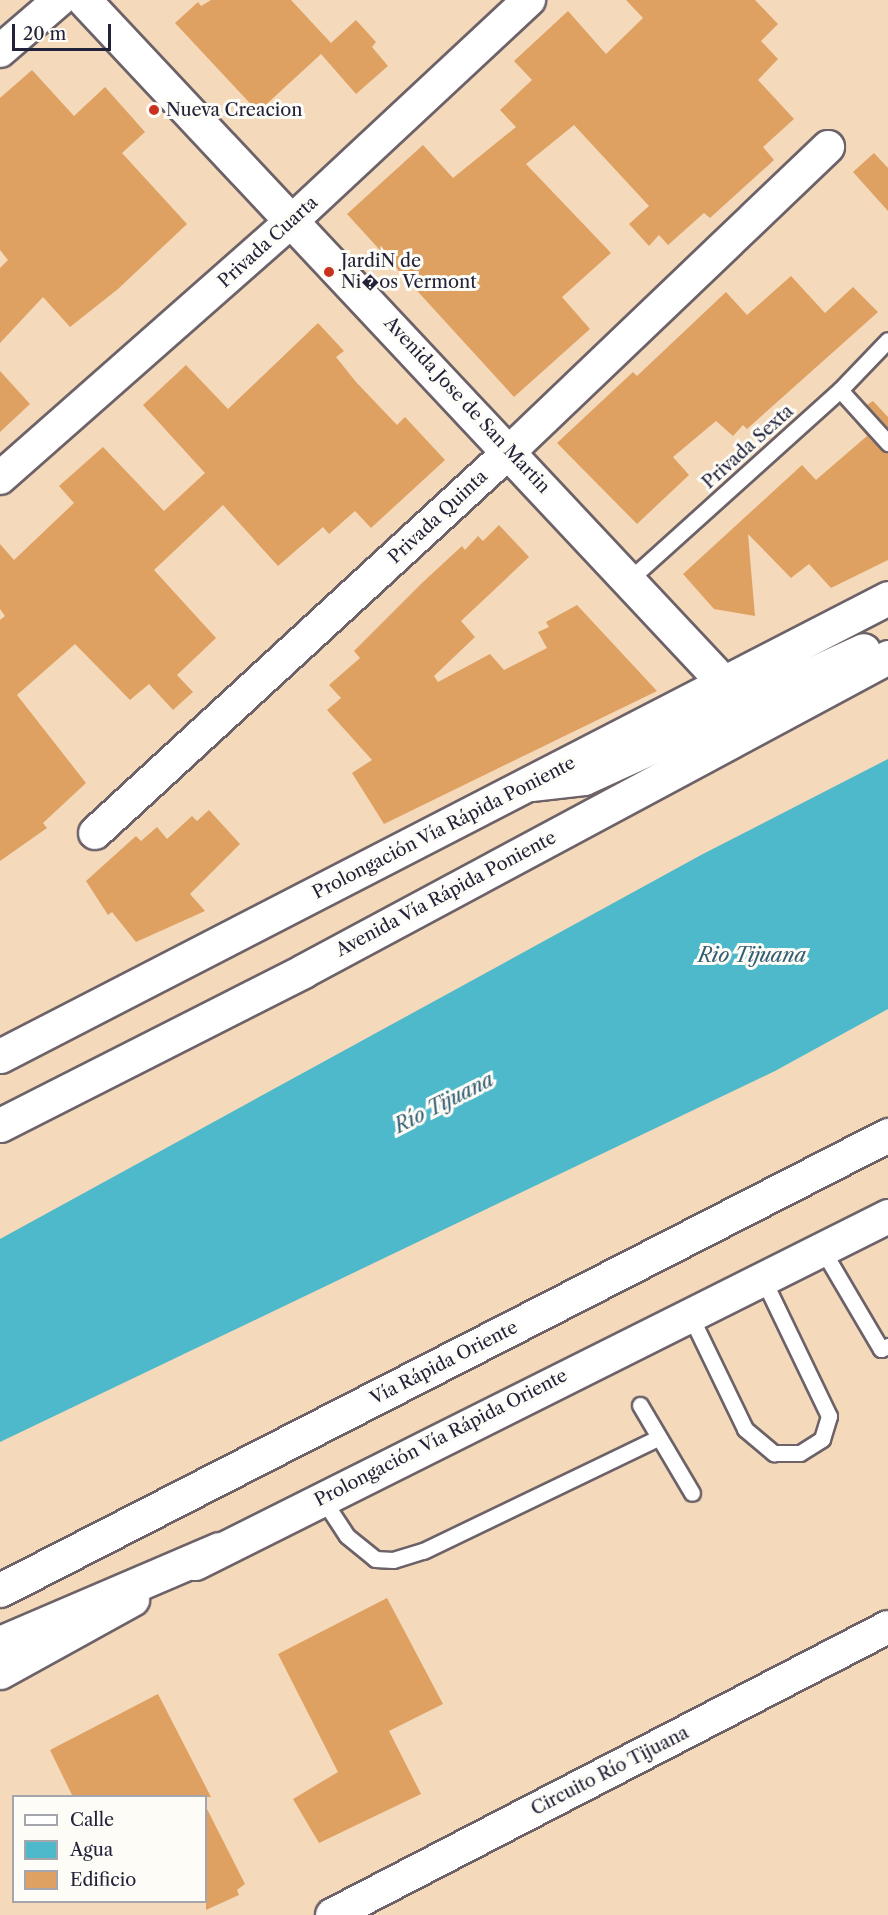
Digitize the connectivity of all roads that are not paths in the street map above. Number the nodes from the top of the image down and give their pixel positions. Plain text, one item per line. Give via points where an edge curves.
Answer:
1 (59, 0) edge
2 (84, 0) edge
3 (529, 0) edge
4 (0, 51) edge
5 (828, 147) dead end
6 (293, 220) junction
7 (888, 340) edge
8 (840, 390) junction
9 (888, 443) edge
10 (510, 451) junction
11 (0, 478) edge
12 (630, 579) junction
13 (888, 598) edge
14 (888, 643) edge
15 (888, 657) edge
16 (723, 682) junction
17 (531, 784) junction
18 (94, 833) dead end
19 (0, 1056) edge
20 (0, 1125) edge
21 (888, 1135) edge
22 (888, 1216) edge
23 (822, 1249) junction
24 (763, 1279) junction
25 (690, 1315) junction
26 (886, 1352) edge
27 (640, 1405) dead end
28 (658, 1438) junction
29 (692, 1493) dead end
30 (322, 1498) junction
31 (219, 1549) junction
32 (0, 1590) edge
33 (888, 1627) edge
34 (0, 1643) edge
35 (0, 1672) edge
36 (332, 1915) edge

1 - 4 street
2 - 6 main road, Avenida Jose de San Martin
3 - 6 street, Privada Cuarta
5 - 10 street, Privada Quinta
6 - 10 main road, Avenida Jose de San Martin
6 - 11 street, Privada Cuarta
7 - 8 lane, Privada Sexta
8 - 9 lane
8 - 12 lane, Privada Sexta
10 - 12 main road, Avenida Jose de San Martin
10 - 18 street, Privada Quinta
12 - 16 main road, Avenida Jose de San Martin
13 - 16 main road, Prolongación Vía Rápida Poniente
14 - 17 main road via 815,669 689,732 584,778
15 - 20 main road, Avenida Vía Rápida Poniente via 303,971
16 - 17 main road, Prolongación Vía Rápida Poniente
17 - 19 main road, Prolongación Vía Rápida Poniente
21 - 32 main road, Vía Rápida Oriente
22 - 23 main road, Prolongación Vía Rápida Oriente
23 - 24 main road, Prolongación Vía Rápida Oriente
23 - 26 lane
24 - 25 main road, Prolongación Vía Rápida Oriente
24 - 25 lane via 829,1416 822,1439 800,1453 774,1453 745,1429
25 - 30 main road, Prolongación Vía Rápida Oriente
27 - 28 lane
28 - 29 lane
28 - 30 lane via 423,1551 393,1560 375,1559 347,1536
30 - 31 main road, Prolongación Vía Rápida Oriente
31 - 34 main road
31 - 35 main road, Prolongación Vía Rápida Oriente
33 - 36 street, Circuito Río Tijuana

